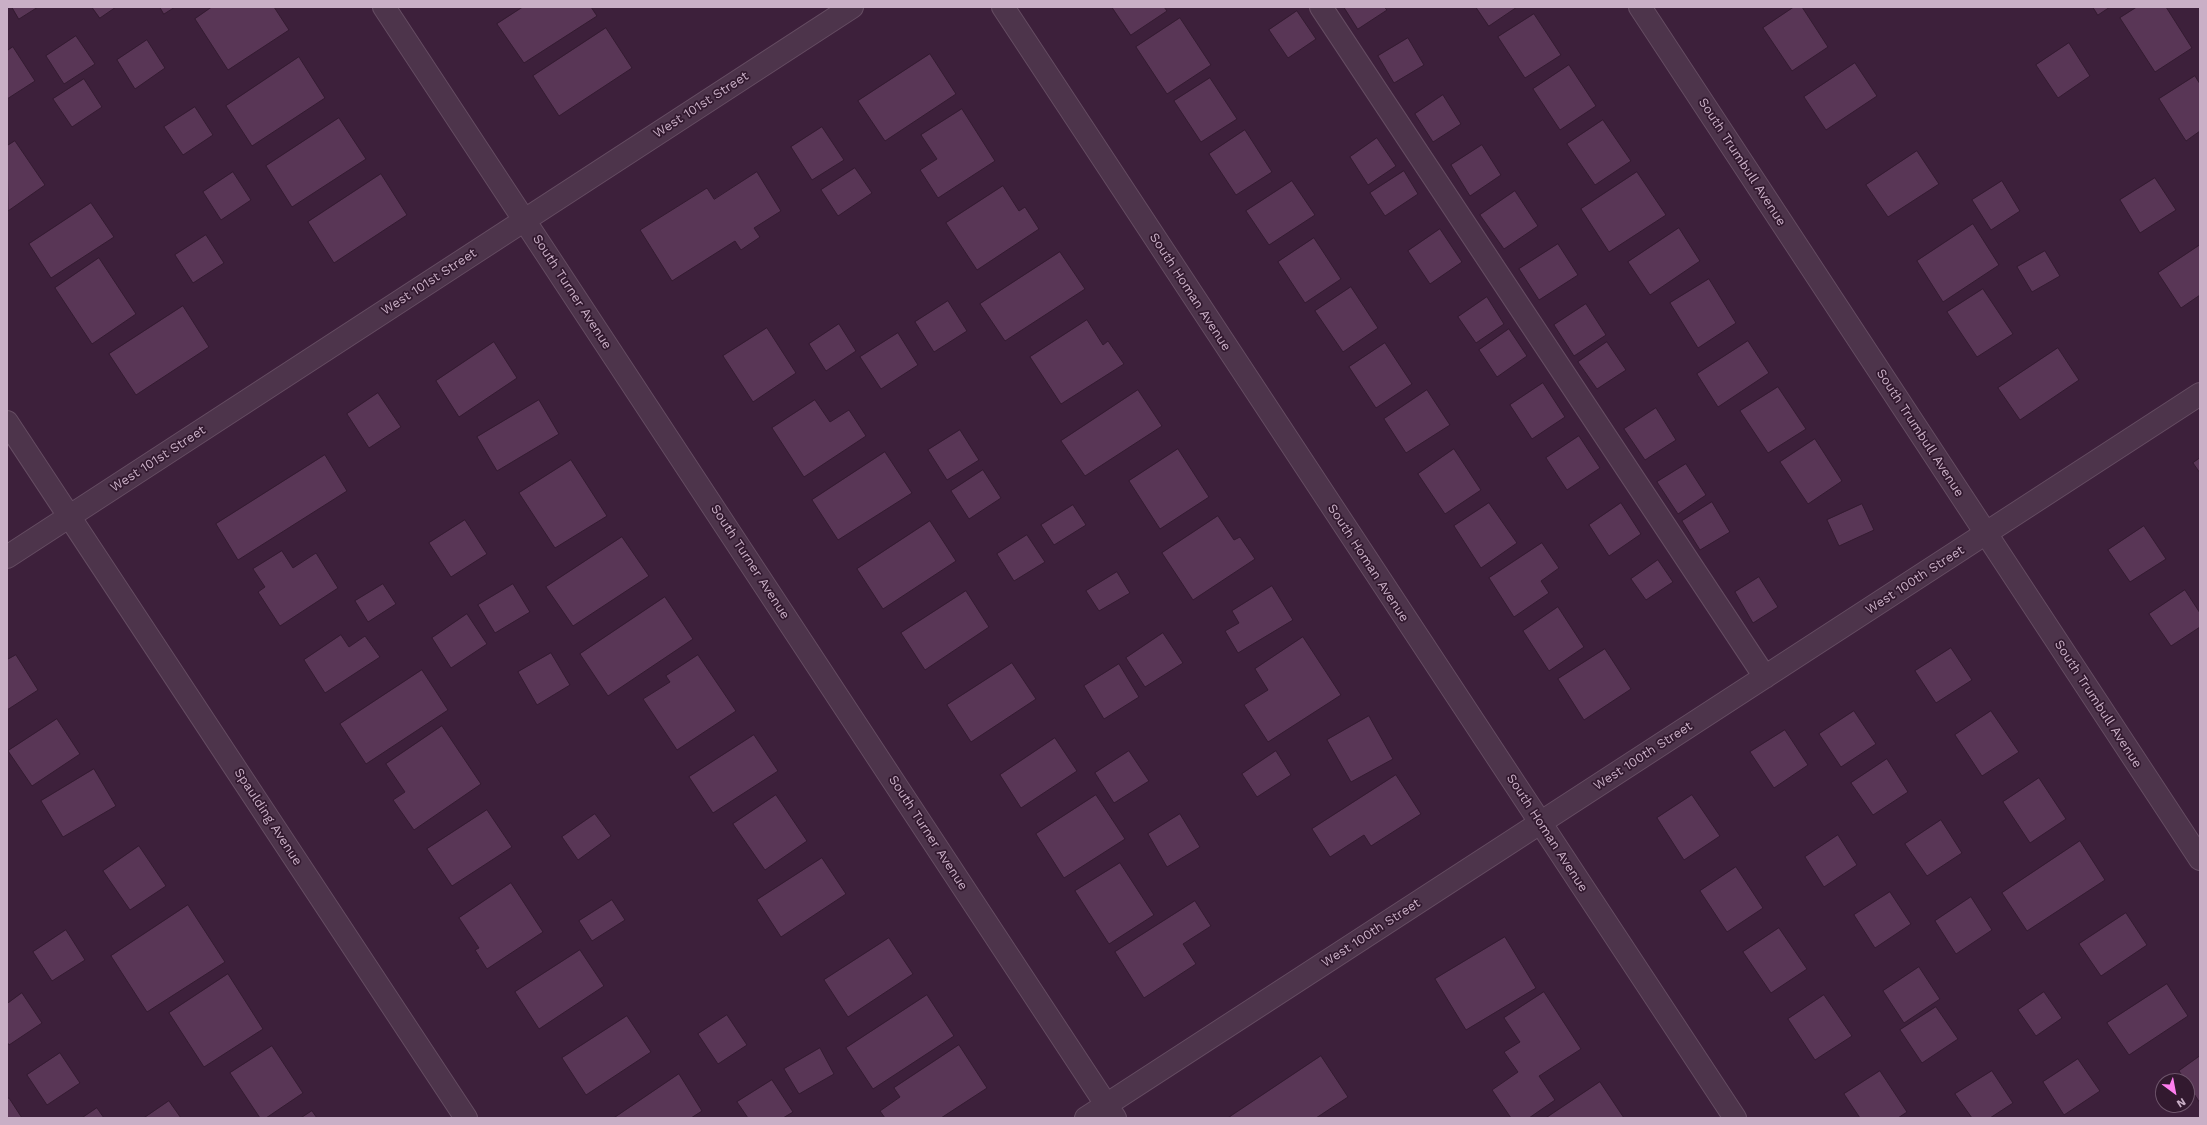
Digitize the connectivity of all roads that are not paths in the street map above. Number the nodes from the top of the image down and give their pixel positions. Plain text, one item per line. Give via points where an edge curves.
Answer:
1 (384, 7) edge
2 (852, 7) edge
3 (1003, 7) edge
4 (1321, 7) edge
5 (1640, 7) edge
6 (525, 220) junction
7 (2200, 394) edge
8 (7, 422) edge
9 (70, 516) junction
10 (1986, 533) junction
11 (7, 557) edge
12 (1765, 677) junction
13 (1540, 823) junction
14 (2200, 859) edge
15 (1111, 1111) edge
16 (466, 1118) edge
17 (1086, 1118) edge
18 (1735, 1118) edge

1 - 6 street, South Turner Avenue
2 - 6 street, West 101st Street
3 - 13 street, South Homan Avenue
4 - 12 street
5 - 10 street, South Trumbull Avenue
6 - 9 street, West 101st Street
6 - 15 street, South Turner Avenue
7 - 10 street, West 100th Street
8 - 9 street, Spaulding Avenue
9 - 11 street, West 101st Street
9 - 16 street, Spaulding Avenue
10 - 12 street, West 100th Street
10 - 14 street, South Trumbull Avenue
12 - 13 street, West 100th Street
13 - 15 street, West 100th Street
13 - 18 street, South Homan Avenue
15 - 17 street, West 100th Street

